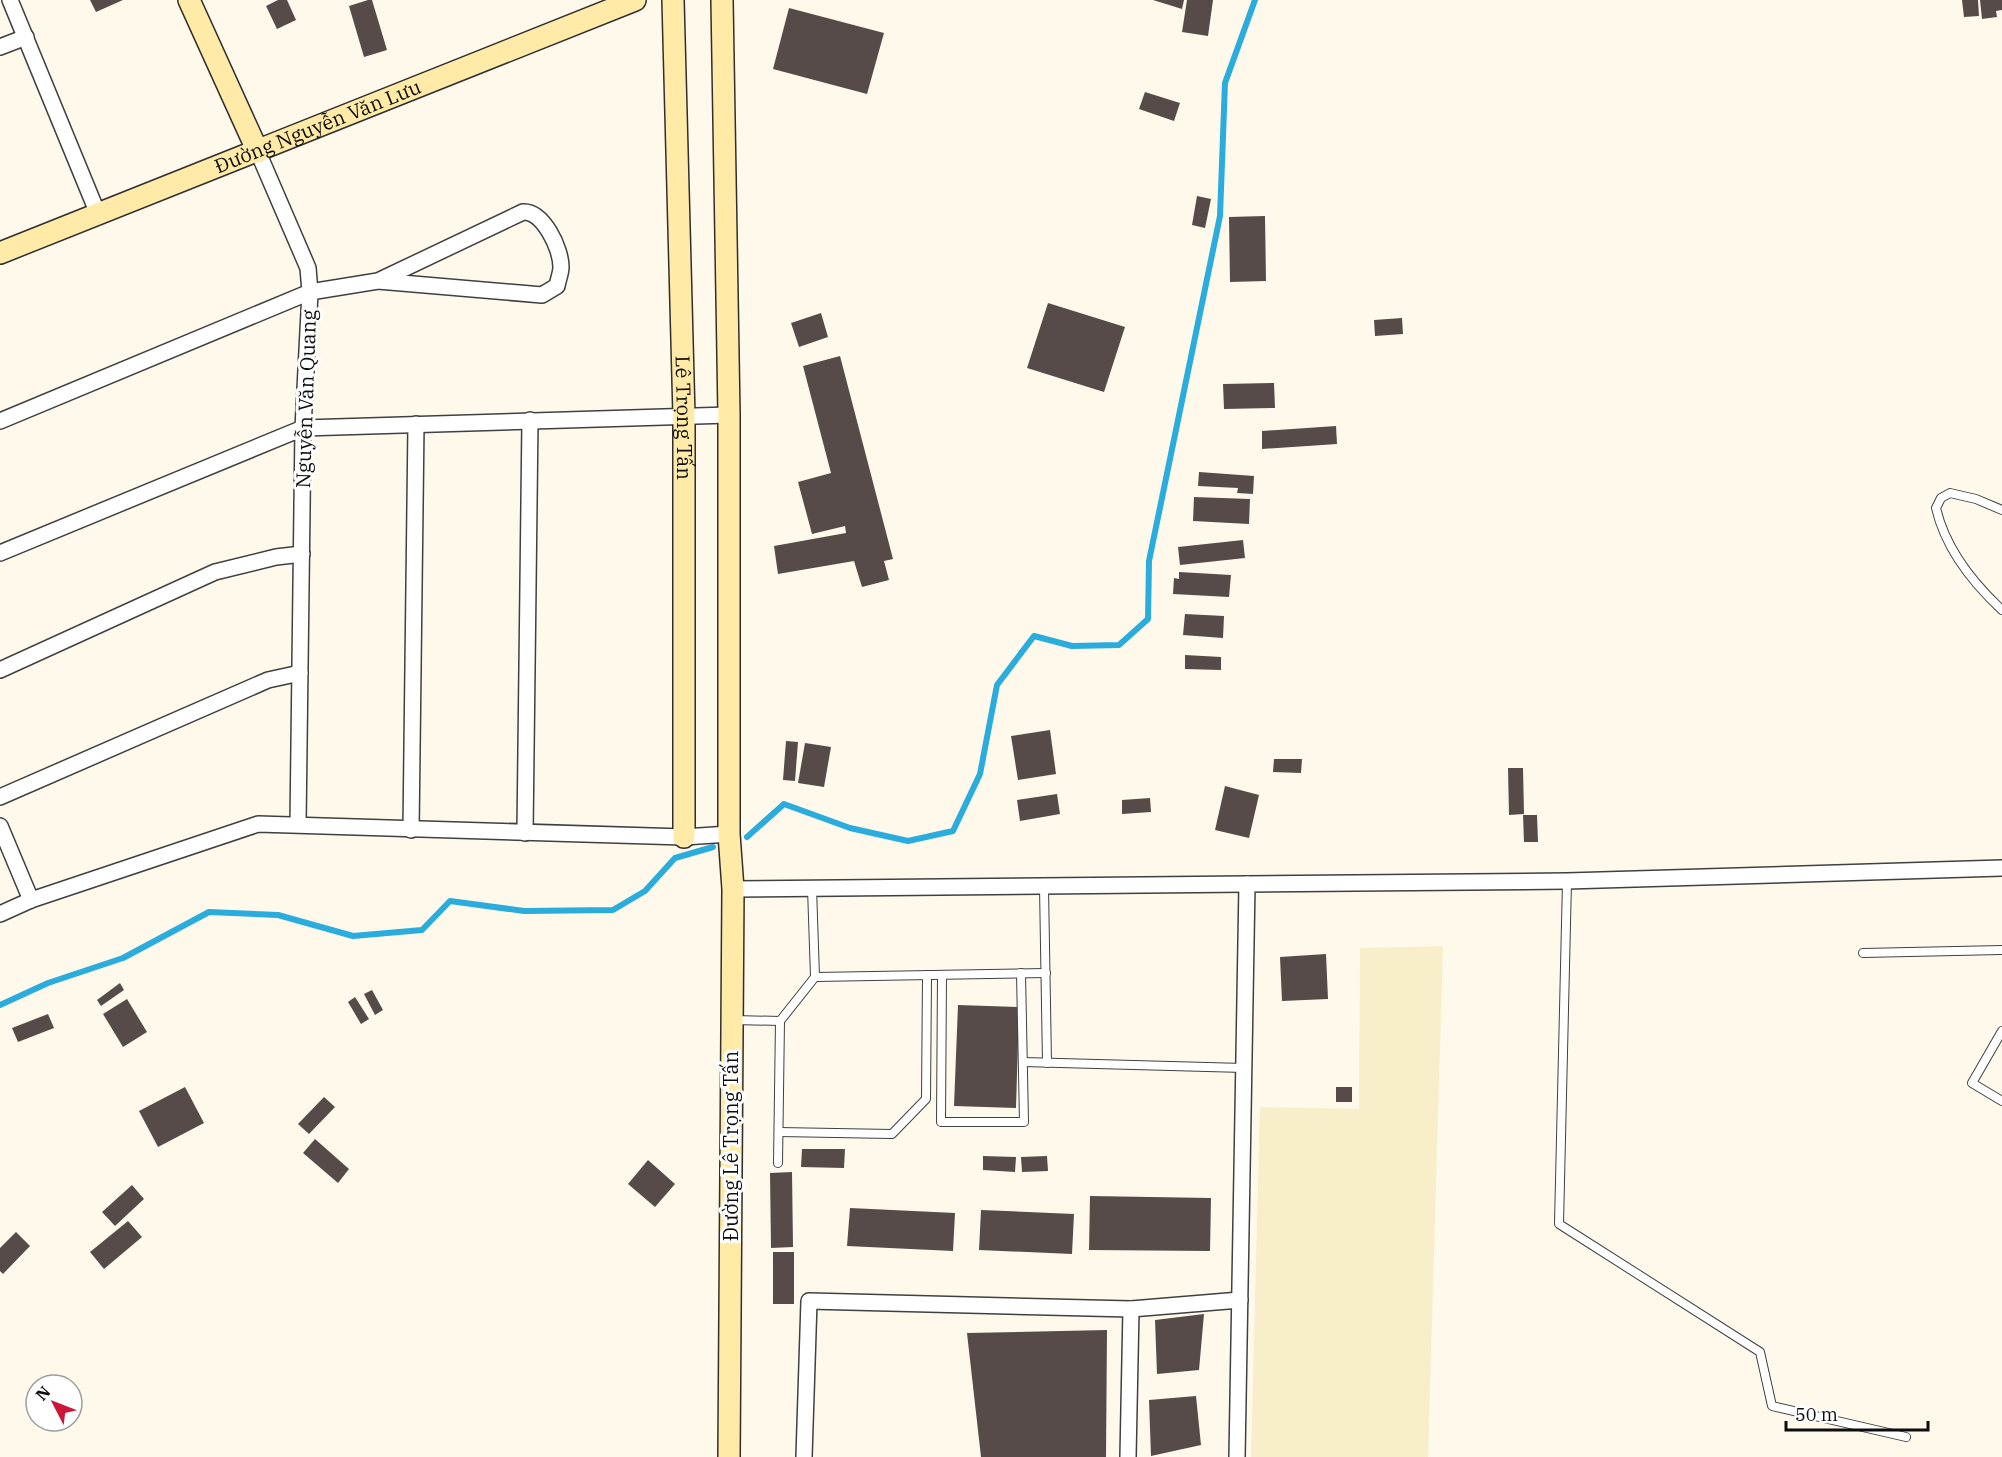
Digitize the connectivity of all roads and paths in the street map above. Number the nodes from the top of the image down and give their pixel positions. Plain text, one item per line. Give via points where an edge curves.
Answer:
1 (10, 0) edge
2 (189, 0) edge
3 (635, 0) edge
4 (673, 0) edge
5 (722, 0) edge
6 (26, 37) junction
7 (0, 47) edge
8 (258, 152) junction
9 (98, 214) junction
10 (0, 254) edge
11 (378, 280) junction
12 (310, 292) junction
13 (729, 415) junction
14 (684, 416) junction
15 (530, 420) junction
16 (0, 421) edge
17 (416, 424) junction
18 (303, 428) junction
19 (2002, 510) edge
20 (0, 553) edge
21 (302, 554) junction
22 (2002, 610) edge
23 (0, 670) edge
24 (300, 673) junction
25 (0, 797) edge
26 (298, 824) junction
27 (0, 826) edge
28 (411, 830) junction
29 (525, 833) junction
30 (729, 834) junction
31 (684, 837) junction
32 (2002, 868) edge
33 (1567, 881) junction
34 (1247, 884) junction
35 (1044, 886) junction
36 (812, 888) junction
37 (733, 889) junction
38 (31, 900) junction
39 (0, 914) edge
40 (2002, 950) edge
41 (1863, 953) dead end
42 (1021, 973) junction
43 (1046, 973) junction
44 (927, 975) junction
45 (942, 975) junction
46 (815, 977) junction
47 (732, 1020) junction
48 (780, 1022) junction
49 (2002, 1031) edge
50 (1023, 1062) junction
51 (1047, 1063) junction
52 (1244, 1068) junction
53 (2002, 1101) edge
54 (779, 1132) junction
55 (778, 1163) dead end
56 (1240, 1300) junction
57 (1131, 1309) junction
58 (1906, 1437) dead end
59 (729, 1457) edge
60 (804, 1457) edge
61 (1128, 1457) edge
62 (1237, 1457) edge

1 - 6 street
2 - 8 street, Nguyễn Văn Quang
3 - 8 street, Đường Nguyễn Văn Lưu
4 - 14 street, Lê Trọng Tấn
5 - 13 street
6 - 7 street
6 - 9 street
8 - 9 street, Đường Nguyễn Văn Lưu
8 - 12 street, Nguyễn Văn Quang via 309,268
9 - 10 street, Đường Nguyễn Văn Lưu
11 - 11 street via 542,295 557,286 561,267 542,219 532,212 523,212
11 - 12 street
12 - 16 street
12 - 18 street, Nguyễn Văn Quang
13 - 14 street
13 - 30 street
14 - 15 street
14 - 31 street, Lê Trọng Tấn
15 - 17 street
15 - 29 street
17 - 18 street
17 - 28 street
18 - 20 street
18 - 21 street, Nguyễn Văn Quang
19 - 22 lane via 1950,493 1941,498 1936,508 1943,530 1971,578
21 - 23 street via 215,572
21 - 24 street, Nguyễn Văn Quang
24 - 25 street via 268,680
24 - 26 street, Nguyễn Văn Quang
26 - 28 street
26 - 38 street via 258,824
27 - 38 street
28 - 29 street
29 - 31 street
30 - 31 street
30 - 37 street, Đường Lê Trọng Tấn
32 - 33 street
33 - 34 street
33 - 58 lane via 1558,1224 1760,1352 1772,1406
34 - 35 street
34 - 52 street
35 - 36 street
35 - 43 lane
36 - 37 street
36 - 46 lane
37 - 47 street, Đường Lê Trọng Tấn
38 - 39 street
40 - 41 lane
42 - 43 lane
42 - 45 lane
42 - 50 lane
43 - 51 lane
44 - 45 lane
44 - 46 lane
44 - 54 lane via 926,1100 892,1134
45 - 50 lane via 941,1122 1024,1122
46 - 48 lane
47 - 48 lane
47 - 59 street, Đường Lê Trọng Tấn
48 - 54 lane
49 - 53 lane via 1972,1083
50 - 51 lane
51 - 52 lane
52 - 56 street
54 - 55 lane
56 - 57 street
56 - 62 street
57 - 60 street via 809,1301
57 - 61 street

